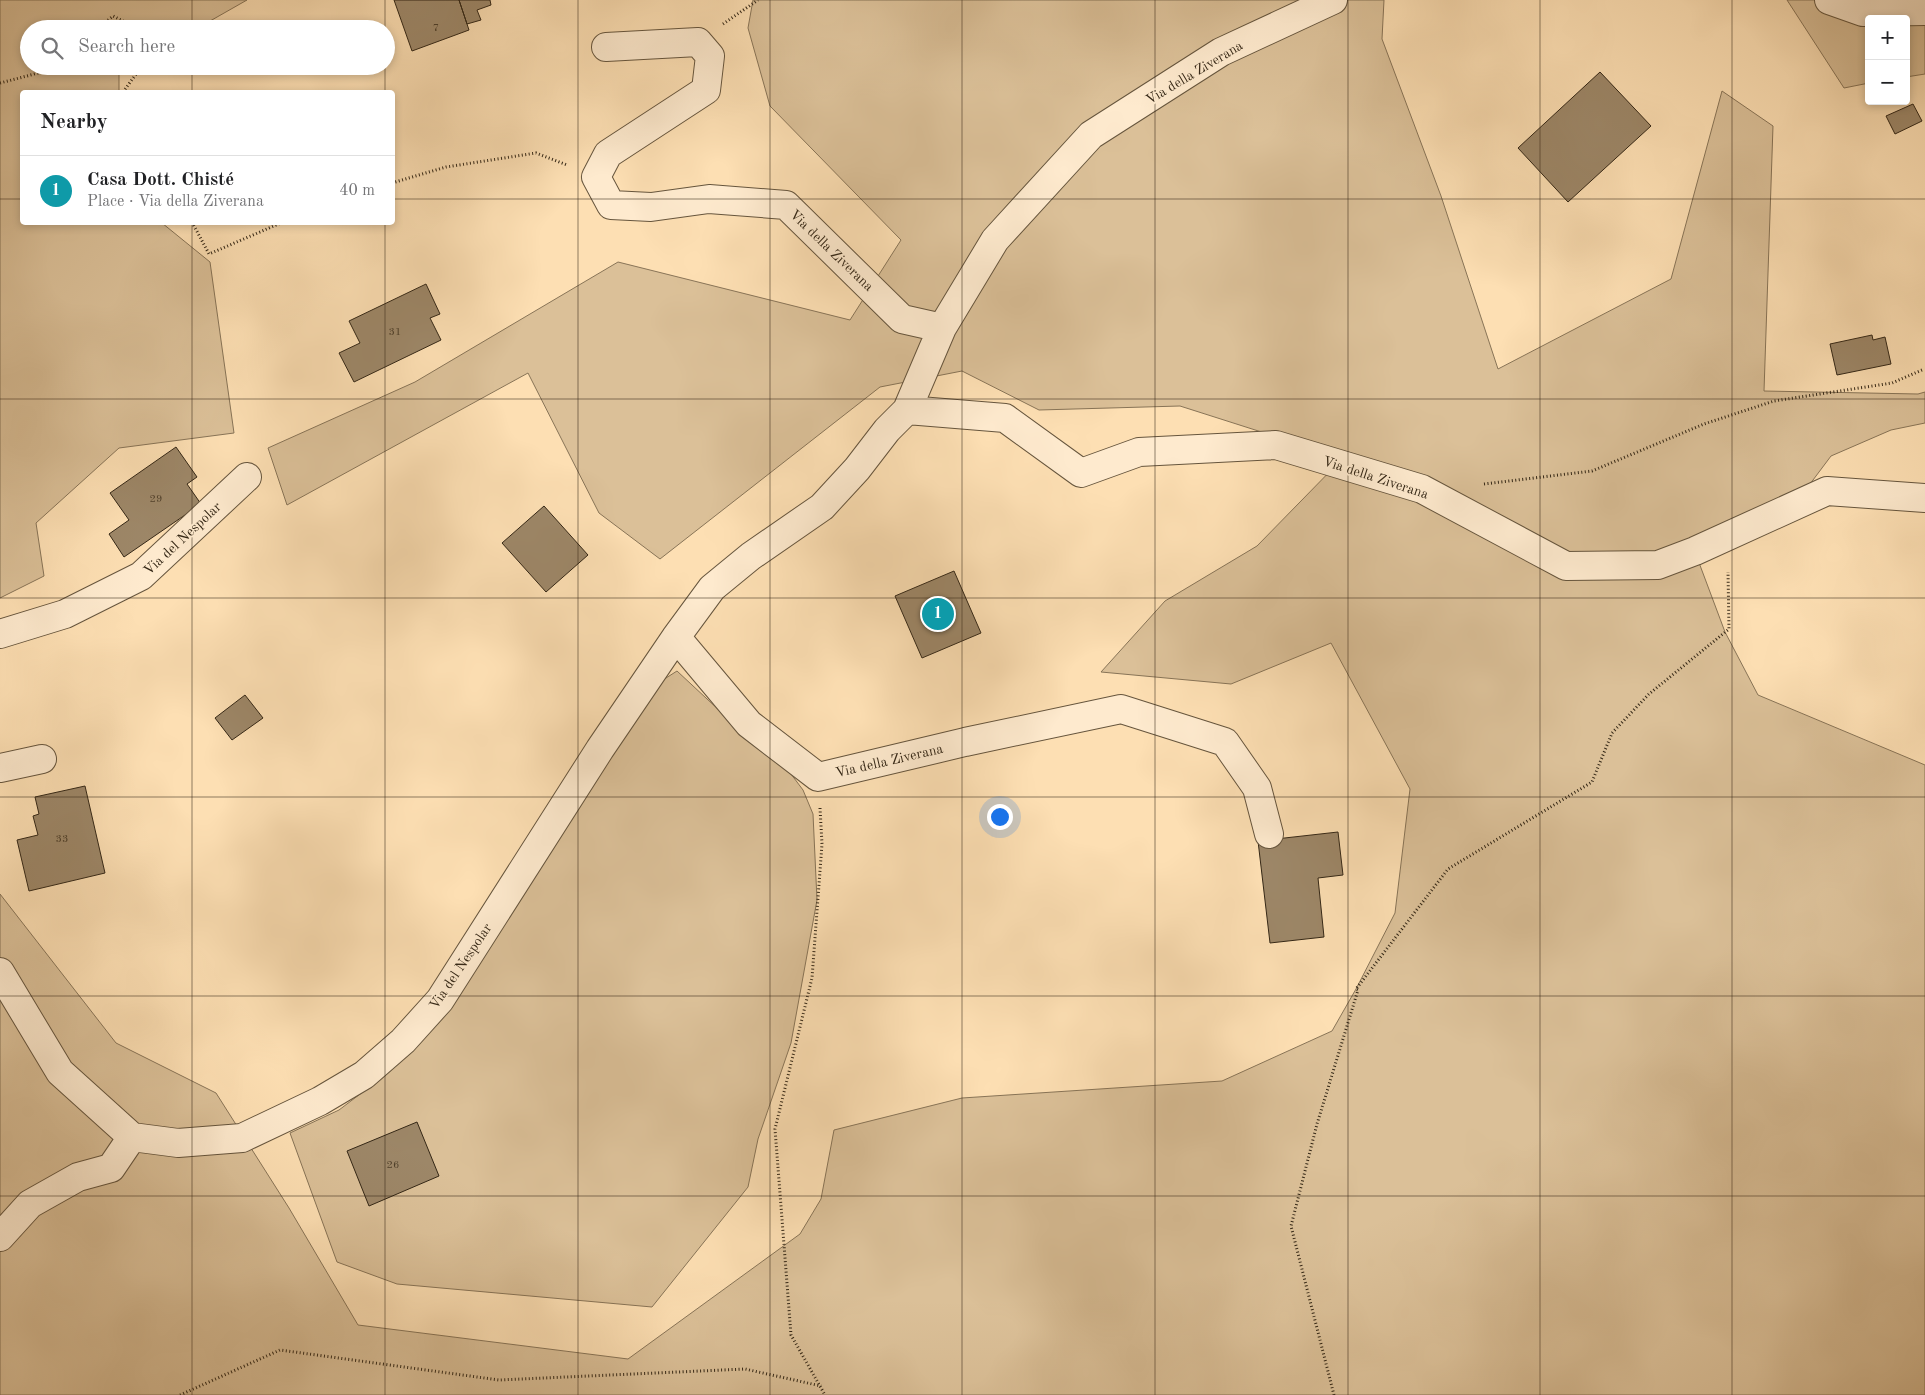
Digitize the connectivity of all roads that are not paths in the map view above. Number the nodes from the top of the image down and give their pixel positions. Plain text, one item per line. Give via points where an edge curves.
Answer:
1 (1333, 0) edge
2 (1829, 0) edge
3 (1925, 11) edge
4 (606, 47) dead end
5 (942, 328) junction
6 (907, 410) junction
7 (248, 477) dead end
8 (1925, 498) edge
9 (0, 634) edge
10 (676, 637) junction
11 (42, 759) dead end
12 (0, 768) edge
13 (1269, 834) dead end
14 (0, 972) edge
15 (132, 1138) junction
16 (0, 1237) edge

1 - 5 street, Via della Ziverana via 1221,52 1091,135 995,240
2 - 3 street via 1863,12
4 - 5 street, Via della Ziverana via 698,42 710,56 706,90 608,154 596,177 611,205 651,207 708,198 786,205 902,319
5 - 6 street, Via della Ziverana
6 - 8 street, Via della Ziverana via 1005,418 1081,473 1139,452 1276,445 1422,489 1566,566 1658,565 1827,491
6 - 10 street, Via della Ziverana via 822,507 751,556 712,588
7 - 9 street, Via del Nespolar via 141,576 65,614
10 - 13 street, Via della Ziverana via 750,724 818,778 965,742 1121,710 1225,742 1257,788
10 - 15 street, Via del Nespolar via 600,749 440,1000 403,1041 364,1075 320,1101 242,1138 178,1143
11 - 12 street
14 - 15 street via 60,1072
15 - 16 street via 111,1168 78,1177 30,1204

